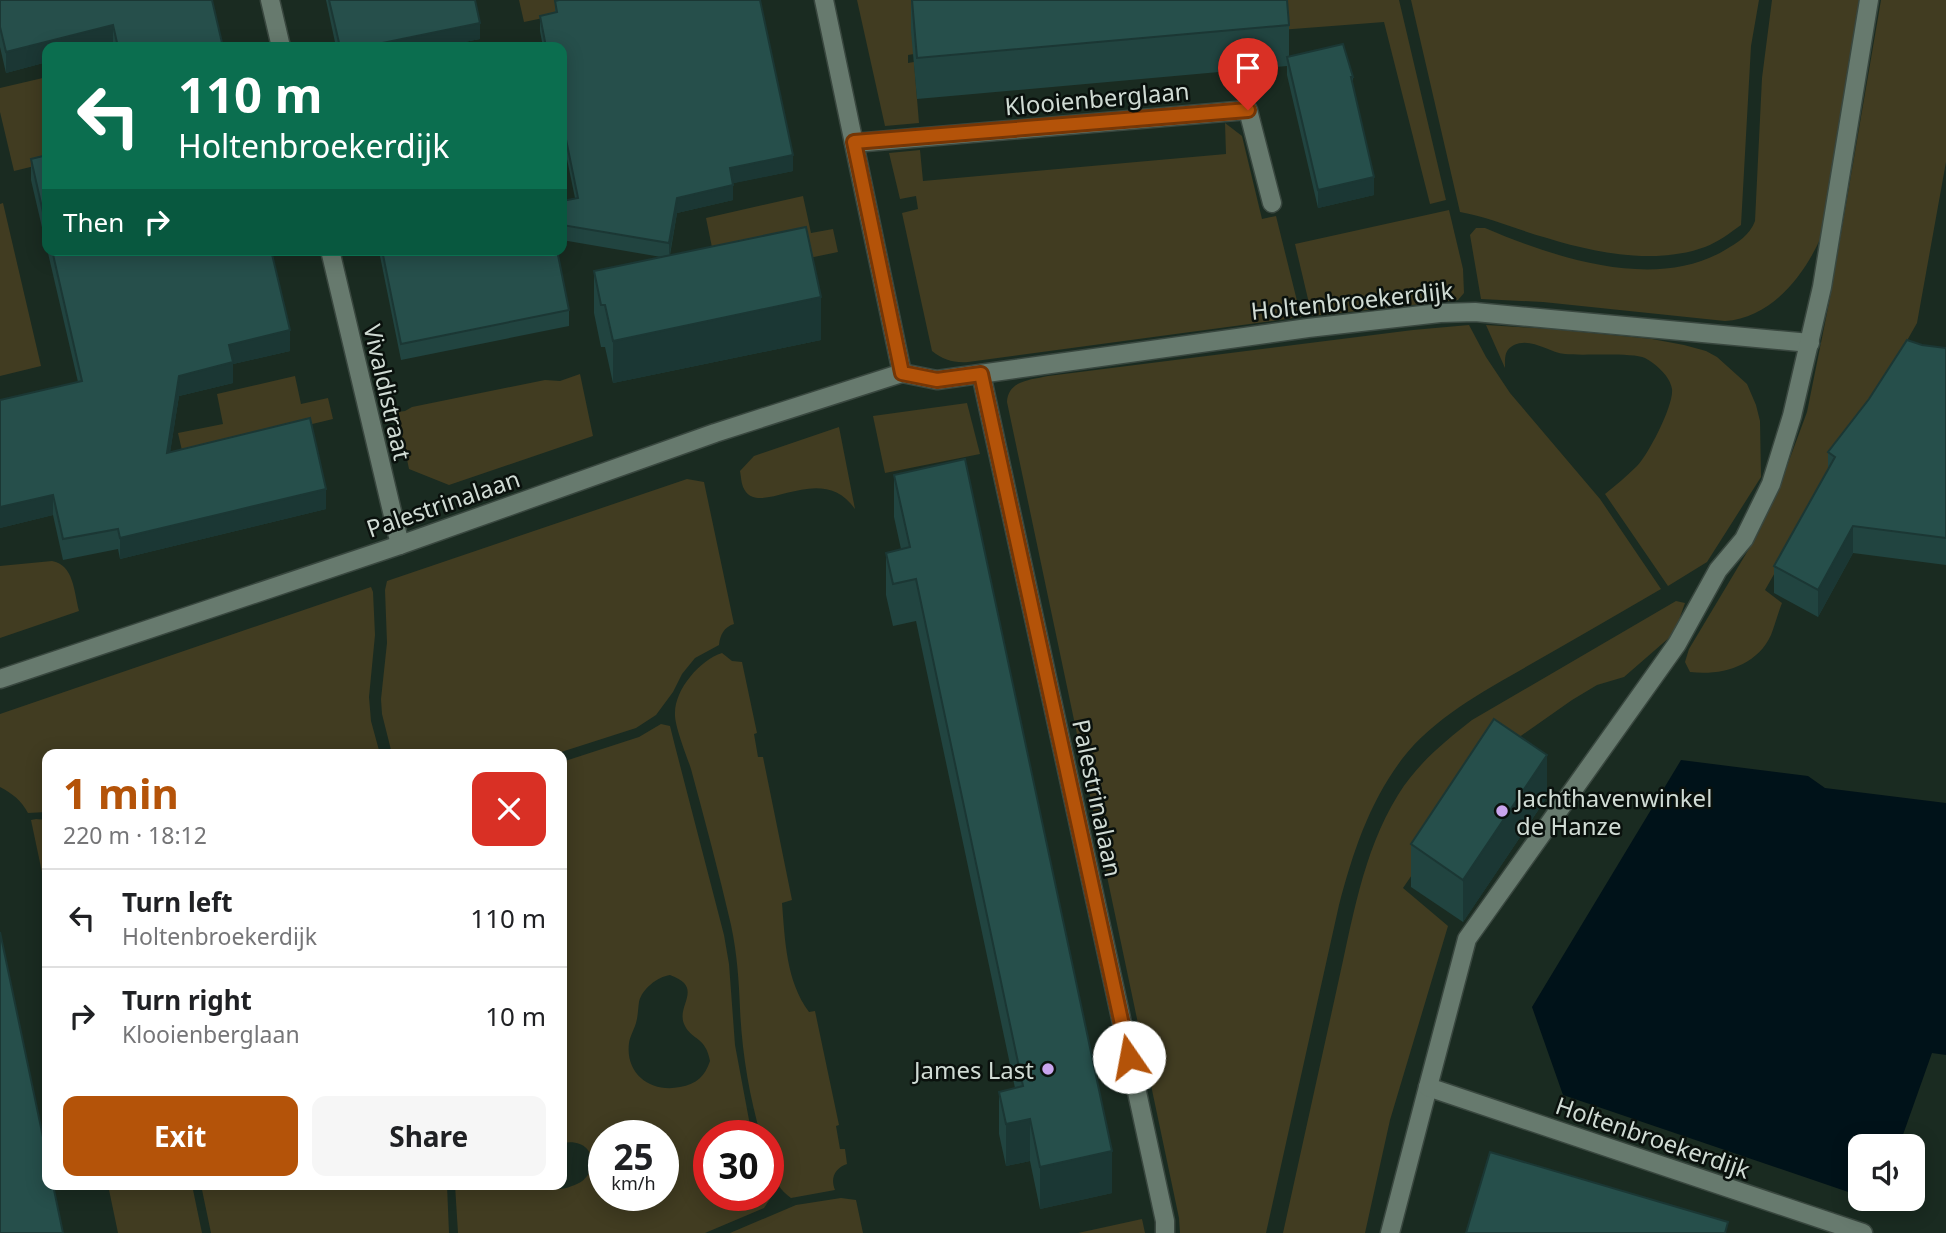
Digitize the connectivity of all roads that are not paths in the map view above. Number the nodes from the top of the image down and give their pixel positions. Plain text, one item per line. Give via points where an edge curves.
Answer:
1 (270, 0) edge
2 (824, 0) edge
3 (1869, 0) edge
4 (280, 42) edge
5 (854, 142) junction
6 (1272, 203) dead end
7 (331, 256) edge
8 (1810, 343) junction
9 (902, 373) junction
10 (981, 374) junction
11 (400, 545) junction
12 (0, 679) edge
13 (1428, 1087) junction
14 (1166, 1233) edge
15 (1390, 1233) edge
16 (1863, 1233) edge

1 - 4 street
2 - 5 street
3 - 8 street
5 - 6 street, Klooienberglaan via 1248,110
5 - 9 street
7 - 11 street, Vivaldistraat
8 - 10 street, Holtenbroekerdijk via 1475,312 1440,313
8 - 13 street via 1771,484 1744,539 1718,570 1677,643 1467,939
9 - 10 street, Holtenbroekerdijk via 937,380
9 - 11 street, Palestrinalaan via 715,433
10 - 14 street, Palestrinalaan
11 - 12 street, Palestrinalaan
13 - 15 street
13 - 16 street, Holtenbroekerdijk

